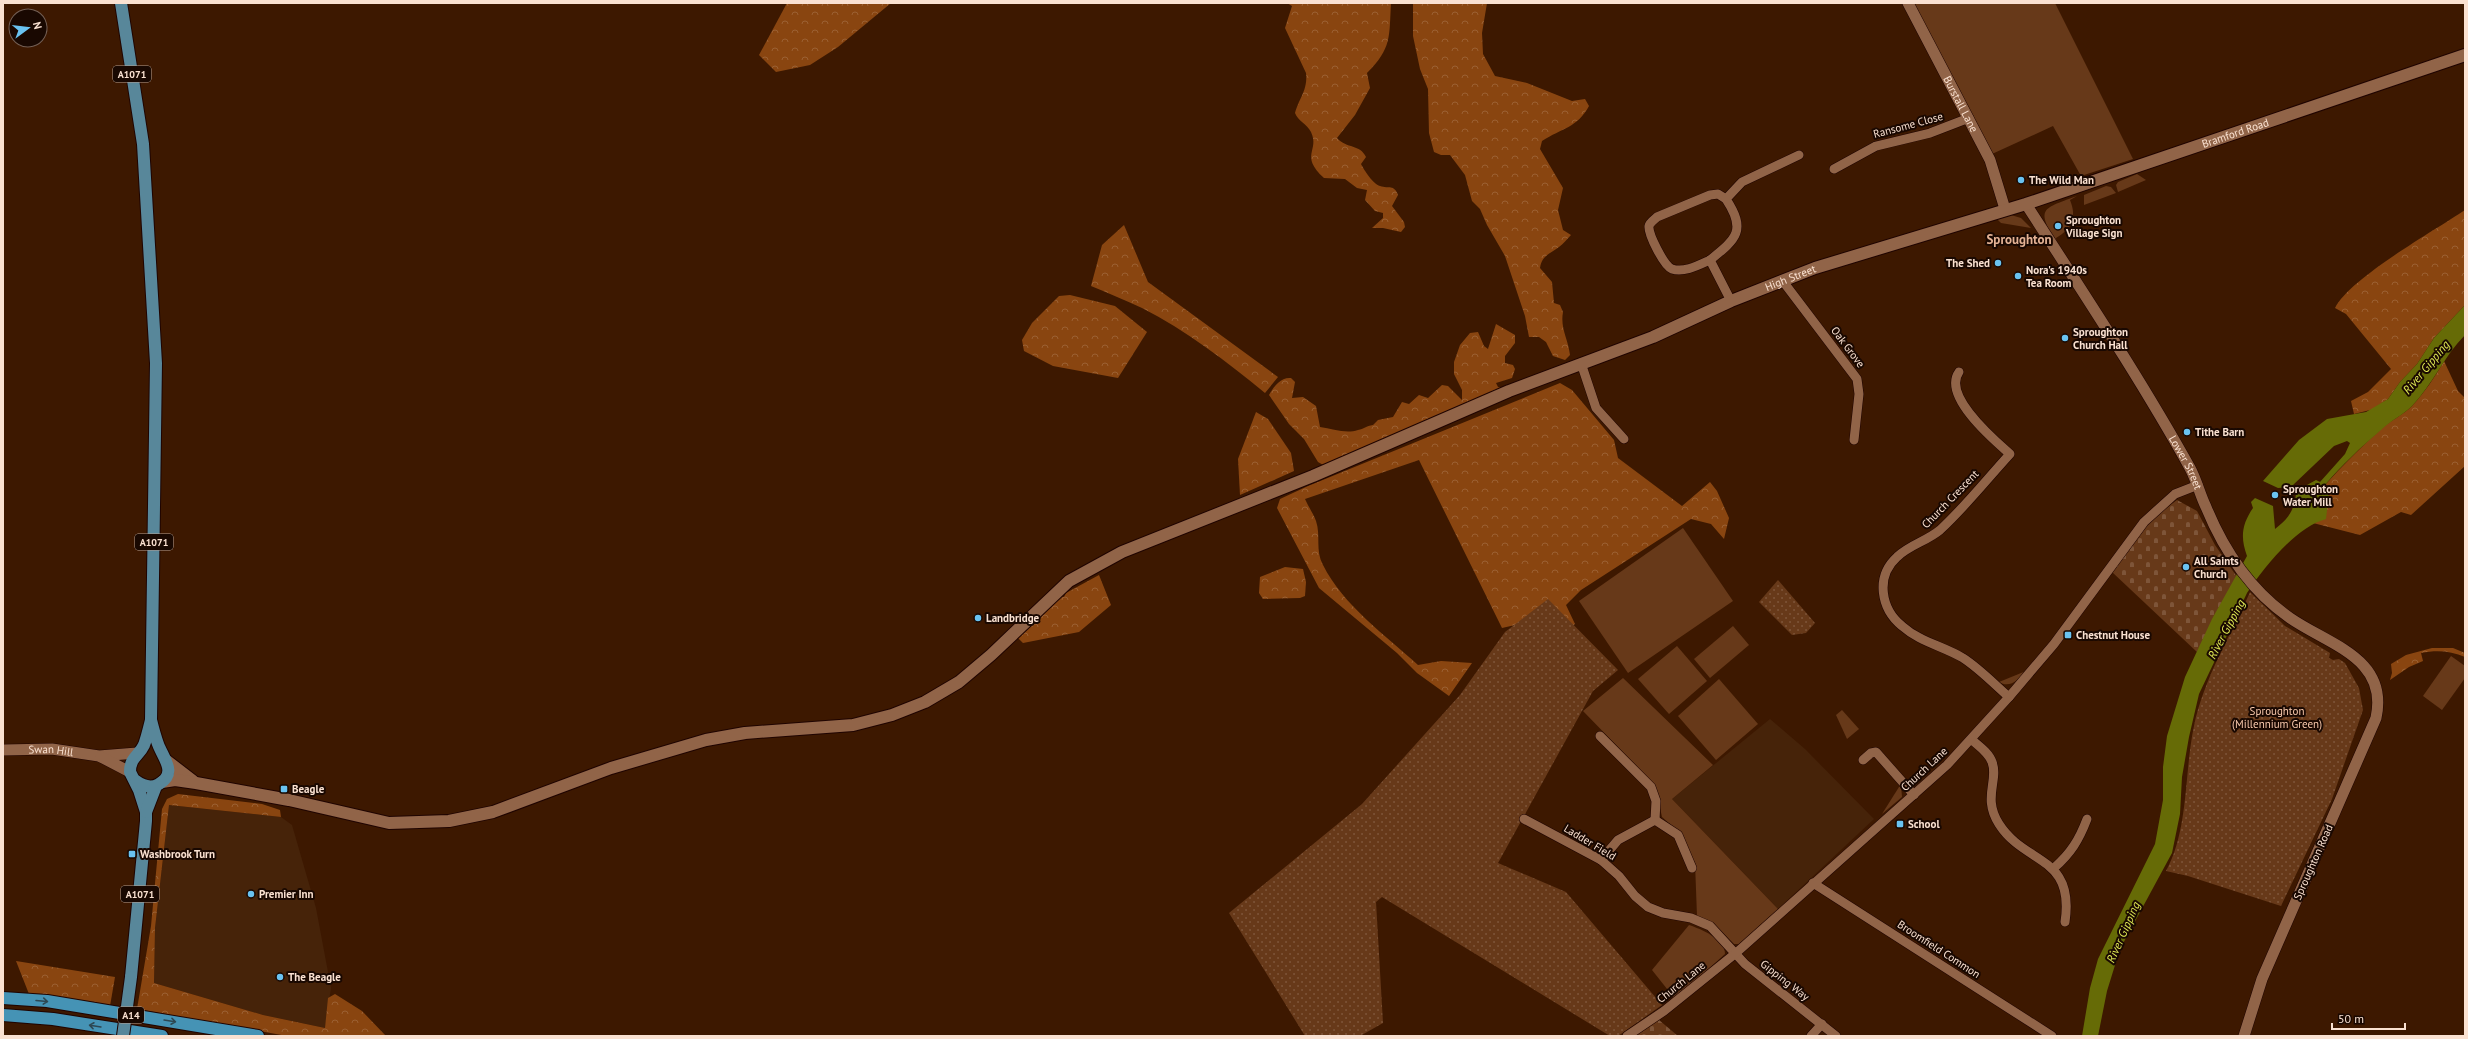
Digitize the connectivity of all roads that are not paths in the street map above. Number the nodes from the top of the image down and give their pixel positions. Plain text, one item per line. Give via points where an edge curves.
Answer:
1 (121, 3) edge
2 (1908, 3) edge
3 (2465, 55) edge
4 (1969, 118) junction
5 (1799, 155) dead end
6 (1834, 169) dead end
7 (1726, 199) junction
8 (2026, 204) junction
9 (2005, 209) junction
10 (1710, 260) junction
11 (1782, 280) junction
12 (1731, 301) junction
13 (1581, 363) junction
14 (1960, 372) dead end
15 (1624, 439) dead end
16 (1854, 440) dead end
17 (2198, 485) junction
18 (2376, 688) joint
19 (2009, 698) junction
20 (151, 720) junction
21 (1600, 736) dead end
22 (1972, 740) junction
23 (3, 750) edge
24 (139, 751) junction
25 (99, 756) junction
26 (164, 757) junction
27 (1863, 760) dead end
28 (133, 776) junction
29 (196, 783) junction
30 (159, 784) junction
31 (1914, 795) junction
32 (146, 812) junction
33 (1524, 819) dead end
34 (2087, 819) dead end
35 (1655, 820) junction
36 (1601, 860) junction
37 (1692, 868) dead end
38 (2054, 868) junction
39 (1813, 883) junction
40 (2065, 922) dead end
41 (1736, 953) junction
42 (3, 998) edge
43 (3, 1015) edge
44 (1822, 1024) junction
45 (123, 1036) edge
46 (162, 1036) edge
47 (258, 1036) edge
48 (1627, 1036) edge
49 (1811, 1036) edge
50 (1836, 1036) edge
51 (2052, 1036) edge
52 (2244, 1036) edge

1 - 20 main road, A1071 via 143,144 156,363
2 - 4 street, Burstall Lane
3 - 8 main road, Bramford Road
4 - 6 street, Ransome Close via 1930,133 1876,146
4 - 9 street, Burstall Lane via 1995,172
5 - 7 street via 1742,182
7 - 10 street via 1738,224 1738,234
7 - 10 street via 1718,194 1710,195 1657,217 1650,223 1652,235 1667,266 1684,270
8 - 9 main road, Bramford Road
8 - 17 street, Lower Street via 2130,369 2191,469
9 - 11 main road, High Street
10 - 12 street
11 - 12 main road, High Street
11 - 16 street, Oak Grove via 1857,379 1859,394
12 - 13 main road, High Street via 1653,337
13 - 15 street via 1596,408
13 - 29 main road, High Street via 1509,391 1313,476 1122,552 1069,581 959,682 925,702 892,715 853,725 745,733 706,740 611,768 493,812 449,821 389,822
14 - 19 street, Church Crescent via 1956,378 1956,385 1970,414 2010,454 1940,530 1897,557 1886,572 1884,599 1889,612 1902,627 1921,639 1963,658
17 - 18 street, Lower Street via 2212,521 2235,562 2256,590 2282,613 2352,653 2369,672
17 - 19 street, Church Lane via 2175,494 2144,522 2054,644
18 - 52 street, Sproughton Road via 2379,704 2376,718 2262,979
19 - 22 street, Church Lane
20 - 24 main road, A1071
20 - 26 main road, A1071
21 - 35 street via 1651,787 1656,801
22 - 31 street, Church Lane
22 - 38 street via 1993,763 1990,800 1998,823 2016,844
23 - 25 street, Swan Hill via 52,749
24 - 25 street, Swan Hill
24 - 26 main road via 150,748
24 - 28 main road via 131,761
25 - 28 street, Swan Hill
26 - 29 main road
26 - 30 main road via 167,775
27 - 31 street via 1876,752
28 - 30 main road via 148,787
28 - 32 main road, A1071
29 - 30 main road, High Street via 175,780
30 - 32 main road, A1071
31 - 39 street, Church Lane
32 - 45 main road, A1071, bridge
33 - 36 street, Ladder Field
34 - 38 street via 2072,851
35 - 36 street via 1618,840
35 - 37 street via 1678,835
36 - 41 street, Ladder Field via 1620,876 1643,904 1656,911 1705,923 1722,936
38 - 40 street via 2065,892
39 - 41 street, Church Lane
39 - 51 street, Broomfield Common
41 - 44 street, Gipping Way via 1756,973
41 - 48 street, Church Lane via 1664,1011
42 -> 47 highway, A14 via 47,1002
46 -> 43 highway, A14 via 53,1019
44 - 49 street
44 - 50 street, Gipping Way

